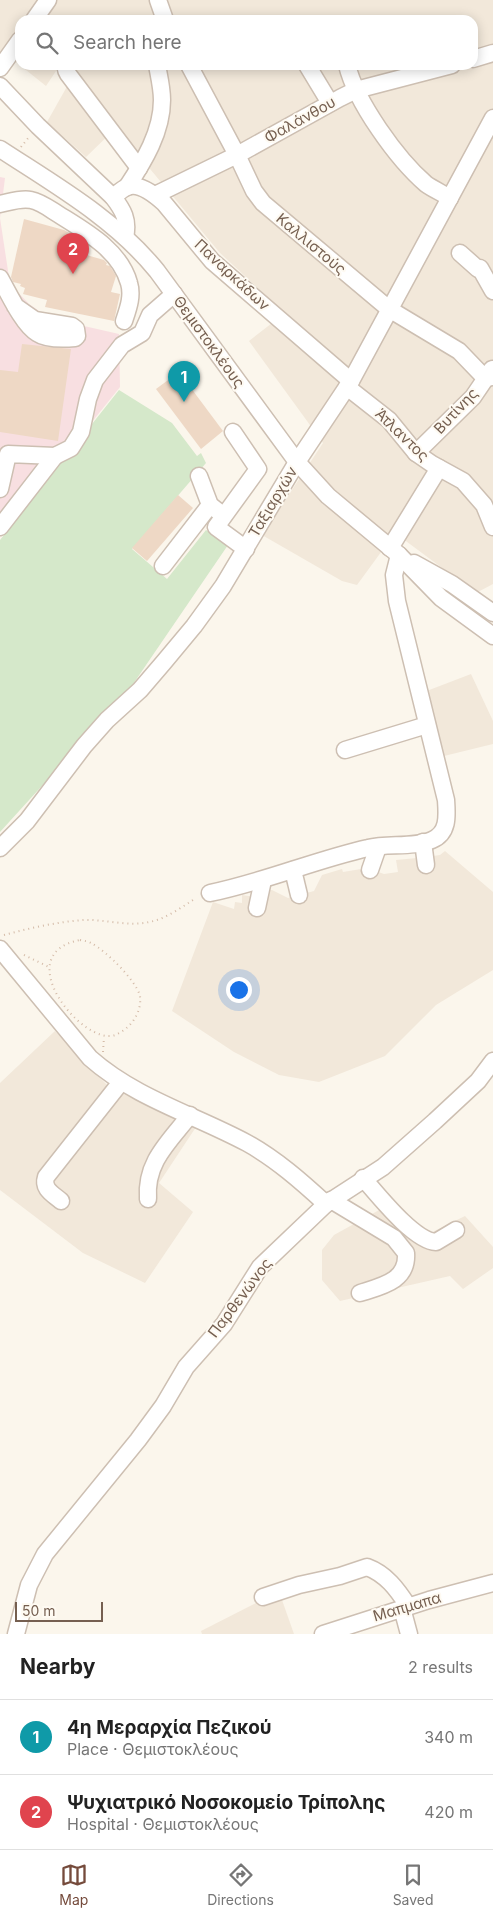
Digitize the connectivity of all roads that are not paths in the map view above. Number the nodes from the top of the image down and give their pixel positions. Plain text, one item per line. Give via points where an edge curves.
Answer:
1 (48, 0) edge
2 (158, 0) edge
3 (38, 15) edge
4 (163, 15) edge
5 (15, 47) edge
6 (493, 53) edge
7 (478, 58) edge
8 (0, 68) edge
9 (66, 70) edge
10 (158, 70) edge
11 (192, 70) edge
12 (310, 70) edge
13 (349, 70) edge
14 (433, 70) edge
15 (0, 86) edge
16 (356, 90) junction
17 (330, 103) junction
18 (493, 118) edge
19 (237, 155) junction
20 (5, 157) edge
21 (139, 168) junction
22 (127, 186) junction
23 (155, 195) junction
24 (113, 197) junction
25 (450, 198) junction
26 (0, 204) edge
27 (125, 237) junction
28 (460, 253) dead end
29 (487, 265) edge
30 (493, 291) edge
31 (174, 294) junction
32 (390, 309) junction
33 (124, 321) dead end
34 (490, 374) edge
35 (349, 384) junction
36 (233, 432) dead end
37 (416, 453) junction
38 (55, 456) junction
39 (297, 462) junction
40 (439, 468) junction
41 (199, 476) dead end
42 (0, 489) edge
43 (210, 505) junction
44 (224, 516) junction
45 (0, 527) edge
46 (493, 527) edge
47 (246, 549) junction
48 (395, 551) junction
49 (163, 566) dead end
50 (493, 612) edge
51 (493, 636) edge
52 (427, 725) junction
53 (345, 750) dead end
54 (423, 842) junction
55 (378, 847) junction
56 (0, 848) edge
57 (426, 865) dead end
58 (293, 870) junction
59 (370, 870) dead end
60 (263, 880) junction
61 (210, 892) road end
62 (299, 895) dead end
63 (258, 908) dead end
64 (0, 949) edge
65 (493, 1062) edge
66 (120, 1082) junction
67 (190, 1115) junction
68 (363, 1178) junction
69 (148, 1199) dead end
70 (62, 1201) dead end
71 (328, 1202) junction
72 (456, 1230) dead end
73 (360, 1293) dead end
74 (493, 1583) edge
75 (263, 1598) dead end
76 (405, 1607) junction
77 (16, 1634) edge
78 (323, 1634) edge
79 (409, 1634) edge

1 - 3 street
2 - 4 street
5 - 8 street
6 - 7 street
9 - 21 street
10 - 21 street via 162,103 152,143
11 - 19 street, Καλλιστούς
12 - 17 street
13 - 16 street
14 - 16 street, Φαλάνθου
15 - 24 street
16 - 17 street, Φαλάνθου
16 - 25 street via 374,121 411,168 427,184
17 - 19 street, Φαλάνθου
18 - 25 street, Ταξιαρχών
19 - 23 street, Φαλάνθου
19 - 32 street, Καλλιστούς via 263,203
20 - 27 street, Θεμιστοκλέους via 90,209
21 - 22 street
22 - 23 street, Παναρκάδων via 136,186
22 - 24 street
23 - 35 street, Παναρκάδων via 212,260
24 - 27 street via 126,219
25 - 32 street, Ταξιαρχών
26 - 33 street via 22,200 36,202 101,243 120,265 130,284 131,295
27 - 31 street, Θεμιστοκλέους via 146,257
28 - 29 street via 478,268
29 - 30 street
31 - 38 street via 150,315 142,333 122,345 105,366 93,387 75,444
31 - 39 street, Θεμιστοκλέους
32 - 34 street, Καλλιστούς
32 - 35 street, Ταξιαρχών
34 - 37 street, Βυτίνης via 474,397
35 - 37 street, Άτλαντος via 389,420
35 - 39 street, Ταξιαρχών
36 - 44 street via 258,469
37 - 40 street, Άτλαντος
38 - 42 street via 8,454
38 - 45 street
39 - 47 street, Ταξιαρχών
39 - 48 street, Θεμιστοκλέους via 328,496
40 - 46 street, Άτλαντος via 464,481 484,505
40 - 48 street
41 - 43 street
43 - 44 street
43 - 49 street
44 - 47 street via 216,527
47 - 56 street, Ταξιαρχών via 187,635 140,690 84,746 27,821
48 - 50 street, Θεμιστοκλέους
48 - 51 street, Θεμιστοκλέους via 441,598
48 - 52 street via 397,601
52 - 53 street
52 - 54 street via 448,815 442,833
54 - 55 street
54 - 57 street
55 - 58 street
55 - 59 street
58 - 60 street
58 - 62 street
60 - 61 street
60 - 63 street
64 - 66 street via 90,1058
65 - 68 street, Παρθενώνος via 471,1089 383,1167
66 - 67 street
66 - 70 street via 46,1177 46,1187
67 - 69 street via 153,1163
67 - 71 street via 250,1144
68 - 71 street, Παρθενώνος
68 - 72 street via 396,1214 426,1240 436,1242
71 - 73 street via 394,1238 406,1252 404,1269 394,1280
71 - 77 street, Παρθενώνος via 260,1267 224,1324 186,1367 138,1440 51,1546 32,1577
74 - 76 street, Μαπμαπα
75 - 76 street via 367,1567 385,1577 397,1589
76 - 78 street, Μαπμαπα
76 - 79 street

